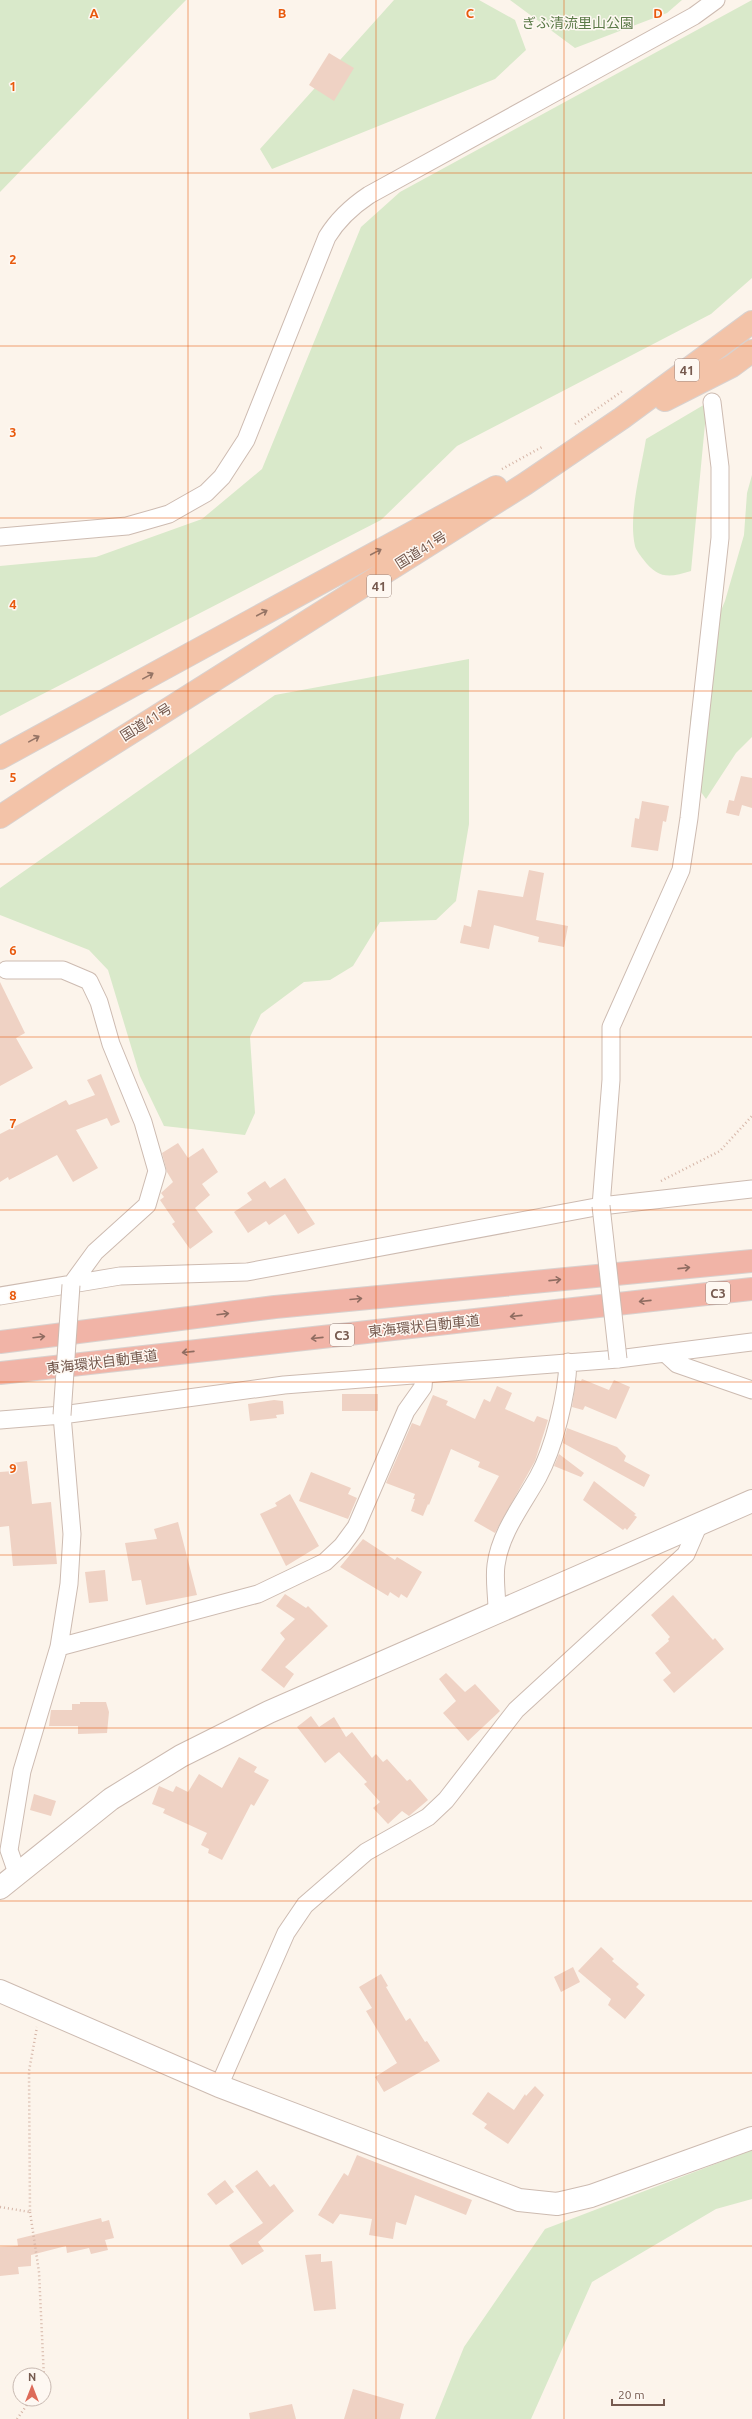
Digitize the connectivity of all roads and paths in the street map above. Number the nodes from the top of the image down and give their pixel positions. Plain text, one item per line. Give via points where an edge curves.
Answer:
1 (716, 0) edge
2 (752, 322) edge
3 (752, 336) edge
4 (752, 352) edge
5 (665, 400) junction
6 (712, 402) dead end
7 (622, 418) junction
8 (0, 537) edge
9 (0, 758) edge
10 (0, 817) edge
11 (0, 829) edge
12 (6, 970) dead end
13 (752, 1116) edge
14 (752, 1189) edge
15 (640, 1201) junction
16 (601, 1206) junction
17 (752, 1261) edge
18 (70, 1285) junction
19 (752, 1289) edge
20 (0, 1296) edge
21 (0, 1342) edge
22 (752, 1342) edge
23 (665, 1353) junction
24 (618, 1359) junction
25 (568, 1362) junction
26 (0, 1373) edge
27 (424, 1375) junction
28 (752, 1390) edge
29 (62, 1415) junction
30 (0, 1420) edge
31 (752, 1501) edge
32 (699, 1524) junction
33 (497, 1610) junction
34 (60, 1647) junction
35 (17, 1873) junction
36 (0, 1888) edge
37 (0, 1991) edge
38 (45, 2011) junction
39 (219, 2086) junction
40 (752, 2138) edge
41 (0, 2206) edge
42 (30, 2212) junction
43 (43, 2367) edge
44 (26, 2407) edge
45 (18, 2419) edge

1 - 8 street via 694,16 369,195 346,212 335,223 327,237 246,440 222,477 206,493 169,514 127,526
2 - 7 highway, 国道41号 / 41
3 - 5 highway, 国道41号 / 41
4 - 5 highway via 732,366
5 - 11 highway, 国道41号 / 41 via 530,491 64,785
6 - 16 street via 720,467 720,538 689,818 681,870 611,1027 611,1080
9 -> 7 highway, 41 via 504,482 559,449
7 - 10 highway, 国道41号 / 41 via 458,527
12 - 18 street via 63,970 89,981 143,1122 157,1171 147,1205 95,1252
13 - 15 path via 720,1151 650,1187
14 - 15 street
15 - 16 street
16 - 18 street via 247,1272 120,1276
16 - 24 street, bridge
21 -> 17 highway, C3 via 275,1307
18 - 20 street
18 - 29 street, bridge
19 -> 26 highway, 東海環状自動車道 / C3
22 - 23 street
23 - 24 street
23 - 28 street via 677,1364
24 - 25 street
25 - 27 street
25 - 33 street via 567,1384 555,1431 539,1475 508,1530 496,1564
27 - 29 street via 284,1385
27 - 34 street via 423,1387 406,1411 356,1526 342,1546 325,1562 258,1594
29 - 30 street
29 - 34 street via 72,1534 69,1584
31 - 32 street
32 - 33 street
32 - 39 street via 686,1554 516,1710 446,1800 432,1813 366,1852 305,1905 286,1933
33 - 35 street via 269,1712 180,1756 111,1799
34 - 35 street via 22,1771 9,1850
35 - 36 street
37 - 38 street
38 - 39 street
38 - 42 path via 34,2031 29,2071
39 - 40 street via 519,2200 557,2204 591,2196
41 - 42 path
42 - 43 path via 39,2272
44 - 45 path

